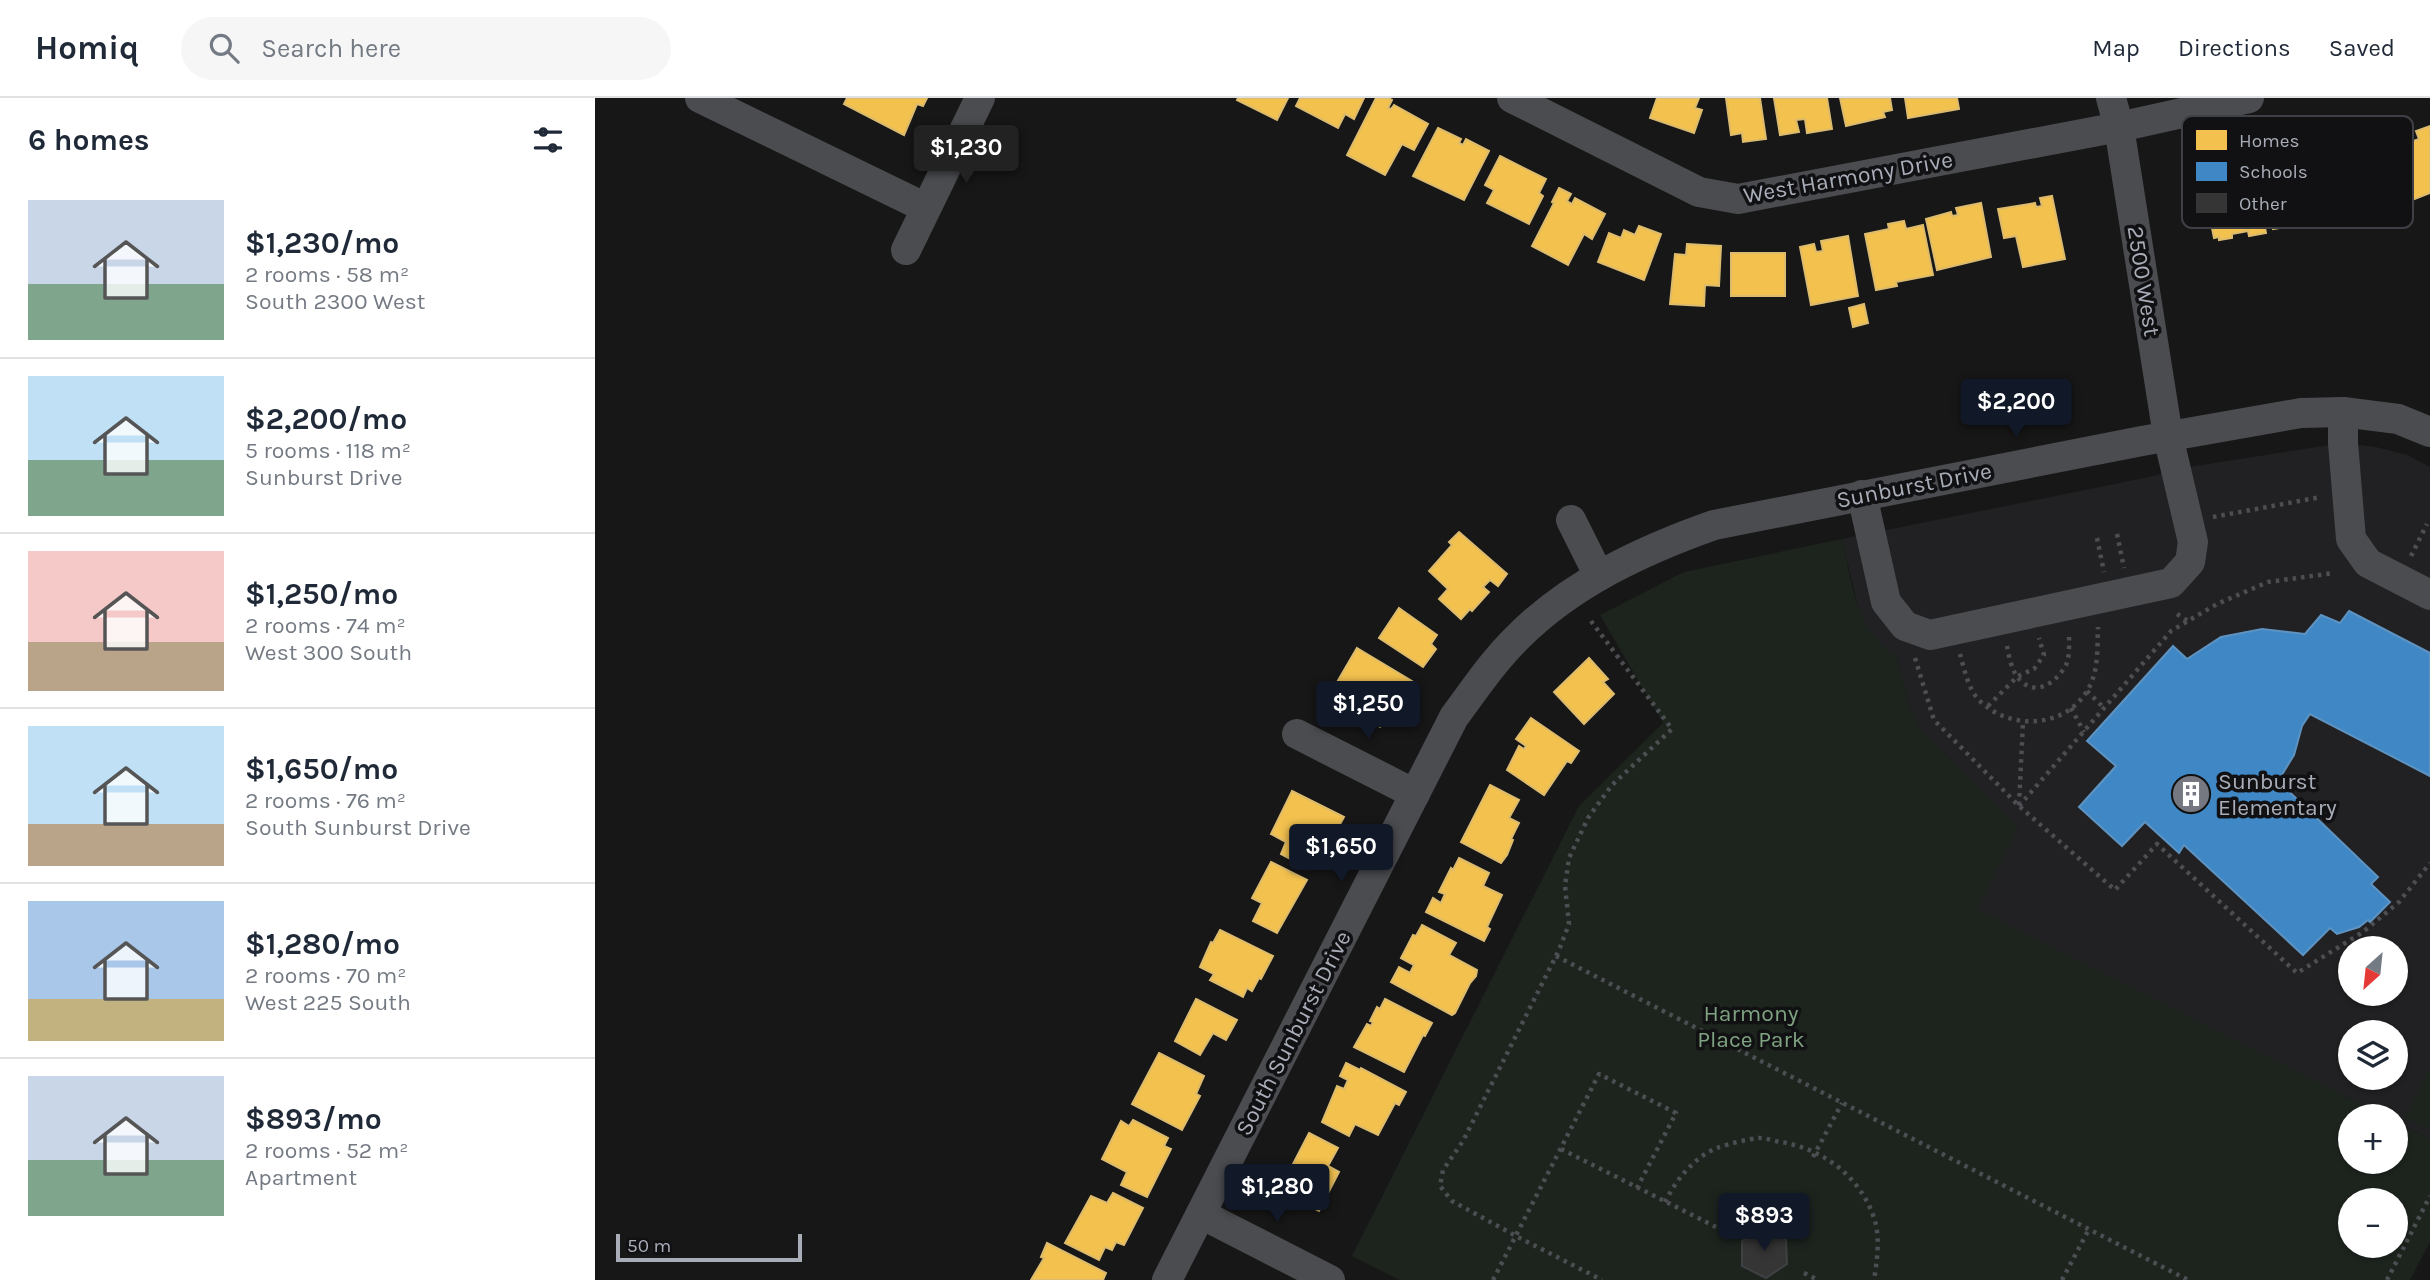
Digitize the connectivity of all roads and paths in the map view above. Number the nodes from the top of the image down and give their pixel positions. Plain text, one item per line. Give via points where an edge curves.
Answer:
1 (699, 98) edge
2 (980, 98) edge
3 (1512, 98) edge
4 (2111, 98) edge
5 (2249, 98) edge
6 (2119, 127) junction
7 (926, 208) junction
8 (906, 250) dead end
9 (2343, 412) junction
10 (2430, 432) edge
11 (2168, 436) junction
12 (1862, 495) junction
13 (2325, 496) dead end
14 (2209, 517) dead end
15 (1571, 520) dead end
16 (2427, 524) dead end
17 (2117, 534) dead end
18 (2097, 538) dead end
19 (2409, 559) dead end
20 (2125, 572) dead end
21 (1605, 573) junction
22 (2334, 573) dead end
23 (2105, 576) dead end
24 (2430, 595) edge
25 (2177, 614) dead end
26 (1591, 621) dead end
27 (2188, 621) junction
28 (2098, 627) dead end
29 (2070, 632) dead end
30 (2039, 637) dead end
31 (2006, 643) dead end
32 (1960, 651) dead end
33 (1914, 654) dead end
34 (2018, 676) junction
35 (2087, 691) junction
36 (1988, 706) junction
37 (2071, 708) junction
38 (2104, 708) junction
39 (2023, 722) junction
40 (2084, 732) junction
41 (1297, 734) dead end
42 (1415, 794) junction
43 (2019, 806) junction
44 (2430, 863) edge
45 (1556, 957) junction
46 (1842, 1103) junction
47 (1561, 1149) junction
48 (1815, 1155) junction
49 (1637, 1188) junction
50 (2430, 1196) edge
51 (1665, 1202) junction
52 (1201, 1214) junction
53 (2089, 1229) junction
54 (1726, 1232) dead end
55 (1516, 1236) junction
56 (1804, 1273) dead end
57 (1167, 1280) edge
58 (1330, 1280) edge
59 (1493, 1280) edge
60 (1602, 1280) edge
61 (1818, 1280) edge
62 (1874, 1280) edge
63 (2062, 1280) edge
64 (2188, 1280) edge
65 (2387, 1280) edge

1 - 7 street
2 - 7 street
3 - 6 street, West Harmony Drive via 1699,192 1738,199
4 - 6 street, 2500 West
5 - 6 street, West Harmony Drive
6 - 11 street, 2500 West
7 - 8 street
9 - 10 street, Sunburst Drive via 2398,419
9 - 11 street, Sunburst Drive via 2301,414
9 - 24 street via 2351,540 2368,563
11 - 12 street, Sunburst Drive
11 - 12 street, 2500 West via 2193,542 2190,562 2171,583 1930,635 1905,626 1886,601
12 - 21 street, Sunburst Drive via 1714,525
13 - 14 path
15 - 21 street
16 - 19 path
17 - 20 path
18 - 23 path
21 - 42 street, South Sunburst Drive via 1566,596 1518,637 1454,717
22 - 27 path via 2268,582
25 - 27 path
26 - 45 path via 1672,729 1612,785 1588,818 1569,858 1565,886 1569,924
27 - 38 path via 2171,631
28 - 35 path via 2097,665
29 - 34 path via 2067,664 2049,685 2035,688
30 - 34 path via 2044,655 2034,669
31 - 34 path
32 - 36 path via 1967,678 1978,699
33 - 43 path via 1934,720
34 - 36 path
35 - 37 path
35 - 38 path
36 - 39 path
37 - 39 path via 2047,721
37 - 40 path
38 - 40 path
39 - 43 path
40 - 43 path
41 - 42 street
42 - 52 street, South Sunburst Drive
43 - 44 path via 2115,890 2157,844 2297,972 2363,932 2399,902
45 - 46 path
45 - 55 path via 1463,1141 1443,1170 1440,1185 1452,1201
46 - 48 path
46 - 53 path
47 - 49 path
47 - 49 path via 1599,1074 1676,1113
47 - 55 path
48 - 51 path via 1797,1144 1759,1138 1716,1149 1695,1162
48 - 62 path via 1835,1163 1862,1193 1875,1222 1878,1259
49 - 51 path
50 - 65 path
51 - 54 path
52 - 57 street, South Sunburst Drive
52 - 58 street
53 - 63 path
53 - 64 path
55 - 59 path
55 - 60 path
56 - 61 path

